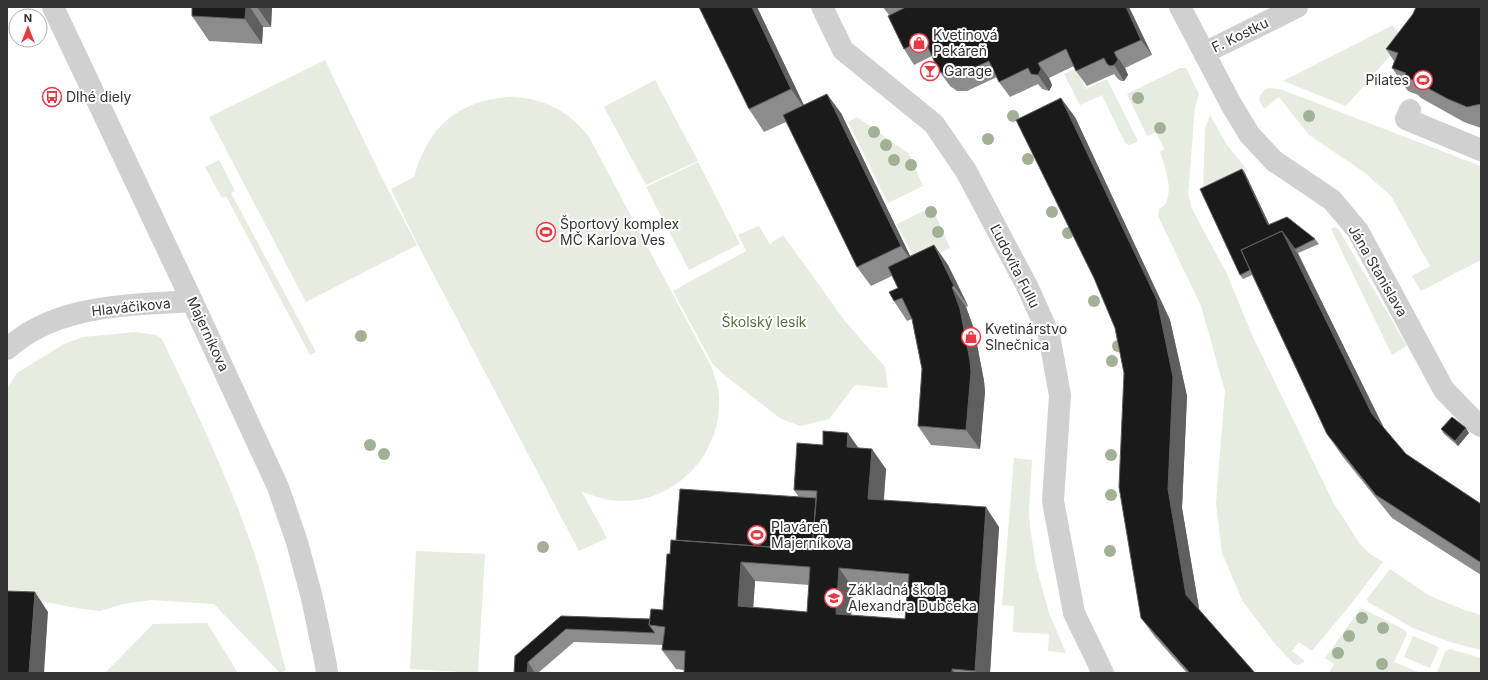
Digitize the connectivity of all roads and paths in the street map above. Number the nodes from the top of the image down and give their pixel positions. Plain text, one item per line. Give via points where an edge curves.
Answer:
1 (54, 7) edge
2 (822, 7) edge
3 (1180, 7) edge
4 (1297, 7) edge
5 (1204, 53) junction
6 (1410, 110) edge
7 (1481, 150) edge
8 (192, 300) junction
9 (7, 349) edge
10 (1481, 426) edge
11 (327, 673) edge
12 (1104, 673) edge

1 - 8 street, Majerníkova
2 - 12 street, Ľudovíta Fullu via 843,50 934,124 966,171 1028,288 1049,335 1060,395 1053,501 1074,613
3 - 5 street, Jána Stanislava
4 - 5 street, F. Kostku
5 - 10 street, Jána Stanislava via 1249,134 1274,161 1332,200 1358,231 1444,390
6 - 7 street via 1406,119
8 - 9 street, Hlaváčikova via 108,306 70,315 27,333
8 - 11 street, Majerníkova via 285,506 312,598

